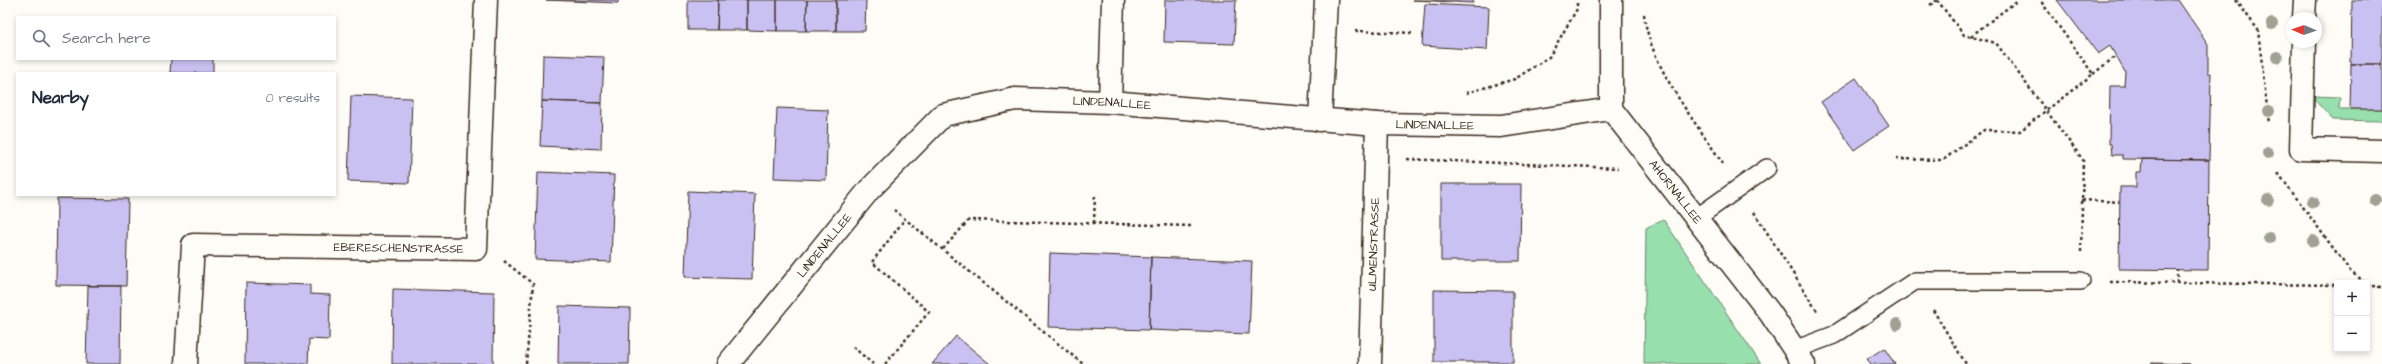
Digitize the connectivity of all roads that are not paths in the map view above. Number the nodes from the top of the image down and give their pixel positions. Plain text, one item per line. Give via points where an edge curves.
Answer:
1 (486, 0) edge
2 (1113, 0) edge
3 (1326, 0) edge
4 (1611, 0) edge
5 (2305, 0) edge
6 (2304, 12) edge
7 (2304, 48) edge
8 (1110, 102) junction
9 (1611, 109) junction
10 (1320, 120) junction
11 (1377, 124) junction
12 (2382, 151) edge
13 (1767, 168) dead end
14 (1695, 219) junction
15 (2081, 282) road end
16 (1799, 357) edge
17 (186, 364) edge
18 (728, 364) edge
19 (1370, 364) edge

1 - 17 street, EBERESCHENSTRASSE via 476,249 193,245
2 - 8 street
3 - 10 street
4 - 9 street
5 - 6 street
7 - 12 street via 2301,149
8 - 10 street, LINDENALLEE
8 - 18 street, LINDENALLEE via 1015,99 943,115 868,190
9 - 11 street, LINDENALLEE via 1501,126
9 - 14 street, AHORNALLEE
10 - 11 street, LINDENALLEE
11 - 19 street, ULMENSTRASSE
13 - 14 lane
14 - 16 street, AHORNALLEE via 1770,313
15 - 16 lane via 1915,281

